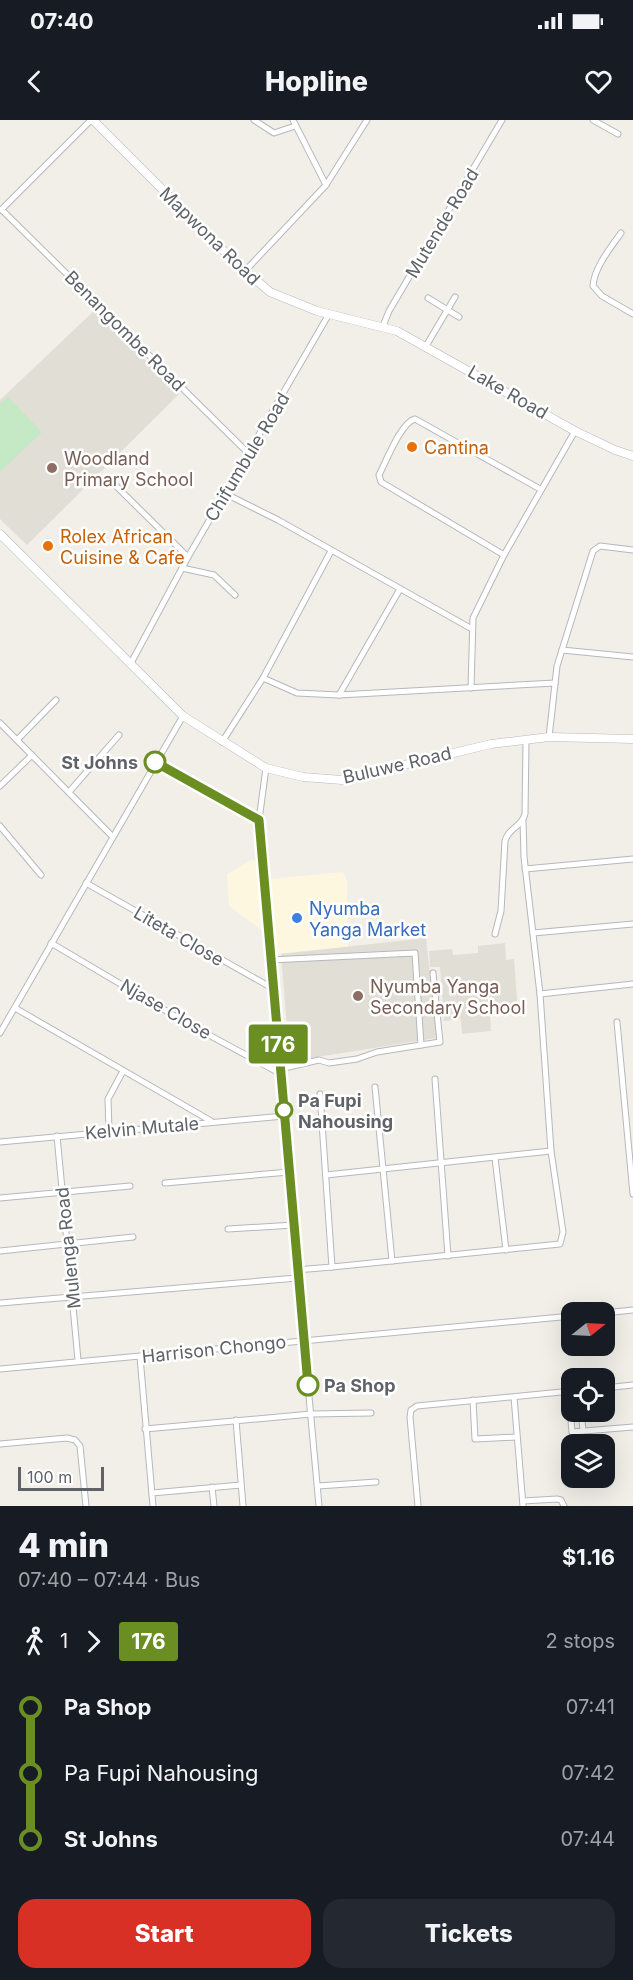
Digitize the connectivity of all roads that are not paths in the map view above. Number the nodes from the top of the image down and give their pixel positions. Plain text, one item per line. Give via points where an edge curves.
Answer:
1 (92, 120) edge
2 (254, 120) edge
3 (367, 120) edge
4 (502, 120) edge
5 (593, 120) edge
6 (294, 123) edge
7 (618, 134) dead end
8 (326, 185) junction
9 (1, 211) edge
10 (621, 233) dead end
11 (245, 271) junction
12 (455, 297) dead end
13 (428, 298) dead end
14 (447, 310) junction
15 (329, 314) junction
16 (633, 314) edge
17 (459, 317) dead end
18 (383, 326) junction
19 (426, 346) junction
20 (575, 431) junction
21 (248, 453) junction
22 (633, 456) edge
23 (112, 482) dead end
24 (540, 489) junction
25 (226, 494) junction
26 (0, 534) edge
27 (633, 550) edge
28 (331, 551) junction
29 (504, 555) junction
30 (188, 557) junction
31 (182, 568) junction
32 (400, 589) junction
33 (235, 595) dead end
34 (472, 628) junction
35 (562, 650) junction
36 (633, 657) edge
37 (131, 663) junction
38 (263, 678) junction
39 (555, 683) junction
40 (471, 688) junction
41 (339, 695) junction
42 (56, 700) dead end
43 (183, 716) junction
44 (0, 723) edge
45 (119, 735) dead end
46 (549, 736) junction
47 (633, 739) edge
48 (17, 740) junction
49 (526, 741) junction
50 (222, 742) junction
51 (32, 755) junction
52 (154, 762) junction
53 (266, 768) junction
54 (0, 786) edge
55 (69, 792) junction
56 (259, 820) junction
57 (523, 821) junction
58 (0, 826) edge
59 (111, 836) junction
60 (633, 859) edge
61 (525, 869) junction
62 (41, 875) dead end
63 (86, 883) junction
64 (633, 924) edge
65 (533, 933) junction
66 (495, 934) dead end
67 (51, 943) junction
68 (270, 960) junction
69 (433, 973) dead end
70 (633, 984) edge
71 (272, 988) junction
72 (540, 994) junction
73 (15, 1008) junction
74 (616, 1022) dead end
75 (0, 1033) edge
76 (421, 1045) junction
77 (123, 1071) junction
78 (281, 1071) junction
79 (435, 1079) dead end
80 (375, 1087) dead end
81 (320, 1094) dead end
82 (284, 1116) junction
83 (211, 1122) junction
84 (109, 1131) junction
85 (57, 1136) junction
86 (0, 1142) edge
87 (551, 1151) junction
88 (495, 1158) junction
89 (440, 1164) junction
90 (382, 1169) junction
91 (289, 1172) junction
92 (326, 1175) junction
93 (165, 1183) dead end
94 (633, 1184) edge
95 (130, 1186) dead end
96 (62, 1191) junction
97 (633, 1194) edge
98 (0, 1198) edge
99 (294, 1225) junction
100 (228, 1230) dead end
101 (133, 1238) dead end
102 (67, 1245) junction
103 (506, 1250) junction
104 (0, 1251) edge
105 (448, 1256) junction
106 (392, 1261) junction
107 (332, 1267) junction
108 (296, 1270) junction
109 (297, 1278) junction
110 (73, 1297) junction
111 (0, 1304) edge
112 (633, 1310) edge
113 (615, 1312) edge
114 (561, 1317) edge
115 (304, 1340) junction
116 (140, 1357) junction
117 (78, 1360) junction
118 (0, 1369) edge
119 (633, 1385) edge
120 (615, 1387) edge
121 (561, 1392) edge
122 (514, 1397) junction
123 (473, 1400) junction
124 (371, 1413) dead end
125 (311, 1414) junction
126 (236, 1420) junction
127 (571, 1422) edge
128 (582, 1422) edge
129 (633, 1427) edge
130 (145, 1429) junction
131 (583, 1430) junction
132 (516, 1437) junction
133 (0, 1444) edge
134 (376, 1482) dead end
135 (241, 1485) junction
136 (318, 1486) junction
137 (212, 1488) junction
138 (152, 1493) junction
139 (523, 1504) edge
140 (86, 1506) edge
141 (153, 1506) edge
142 (214, 1506) edge
143 (243, 1506) edge
144 (319, 1506) edge
145 (418, 1506) edge
146 (564, 1506) edge

1 - 9 street
1 - 11 street, Mapwona Road
2 - 6 street via 274,133
3 - 8 street
4 - 18 street, Mutende Road
5 - 7 street
6 - 8 street
8 - 11 street
9 - 21 street, Benangombe Road
10 - 16 street via 609,249 593,286 602,296
11 - 15 street, Mapwona Road via 280,297
12 - 14 street
13 - 14 street
14 - 17 street
14 - 19 street
15 - 18 street, Mapwona Road
15 - 21 street, Chifumbule Road
18 - 19 street, Lake Road
19 - 20 street, Lake Road
20 - 22 street, Lake Road
20 - 24 street
21 - 25 street, Chifumbule Road
23 - 30 street
24 - 29 street
24 - 29 street via 415,419 407,423 393,447 379,475 381,482
25 - 28 street
25 - 30 street, Chifumbule Road
26 - 37 street, Buluwe Road
27 - 35 street via 603,546 595,549
28 - 32 street
28 - 38 street
29 - 34 street via 473,618
30 - 31 street, Chifumbule Road
31 - 33 street via 214,575
31 - 37 street, Chifumbule Road
32 - 34 street
32 - 41 street
34 - 40 street
35 - 36 street
35 - 39 street
37 - 43 street, Buluwe Road
38 - 41 street via 293,692
38 - 50 street
39 - 40 street
39 - 46 street
40 - 41 street
42 - 48 street
43 - 50 street, Buluwe Road
43 - 52 street
44 - 48 street
45 - 55 street
46 - 47 street, Buluwe Road
46 - 49 street, Buluwe Road
48 - 51 street
49 - 53 street, Buluwe Road via 441,754 342,780 303,777
49 - 57 street
50 - 53 street, Buluwe Road
51 - 54 street
51 - 55 street
52 - 56 street
52 - 59 street
53 - 56 street
55 - 59 street
56 - 68 street
57 - 61 street
57 - 66 street via 505,841 501,912
58 - 62 street
59 - 63 street
60 - 61 street
61 - 65 street
63 - 67 street
63 - 71 street, Liteta Close
64 - 65 street
65 - 72 street
67 - 73 street
67 - 78 street, Njase Close via 185,1022
68 - 71 street
68 - 76 street via 415,953
69 - 76 street via 440,1042
70 - 72 street
71 - 78 street
72 - 87 street
73 - 75 street
73 - 77 street
74 - 94 street
76 - 78 street via 357,1059 329,1063 319,1060
77 - 83 street
77 - 84 street via 108,1099
78 - 82 street
79 - 89 street
80 - 90 street
81 - 92 street
82 - 83 street, Kelvin Mutale
82 - 91 street
83 - 84 street, Kelvin Mutale
84 - 85 street, Kelvin Mutale
85 - 86 street, Kelvin Mutale
85 - 96 street, Mulenga Road
87 - 88 street
87 - 103 street via 563,1239 553,1247
88 - 89 street
88 - 103 street
89 - 90 street
89 - 105 street
90 - 92 street
90 - 106 street
91 - 93 street
91 - 99 street
92 - 107 street
94 - 97 street
95 - 96 street
96 - 98 street
96 - 102 street, Mulenga Road
99 - 100 street
99 - 108 street
101 - 102 street
102 - 104 street
102 - 110 street, Mulenga Road
103 - 105 street
105 - 106 street
106 - 107 street
107 - 108 street
108 - 109 street
109 - 110 street
109 - 115 street
110 - 111 street
110 - 117 street, Mulenga Road
112 - 113 street
114 - 115 street, Harrison Chongo
115 - 116 street, Harrison Chongo
115 - 125 street
116 - 117 street, Harrison Chongo
116 - 130 street
117 - 118 street, Harrison Chongo
119 - 120 street
121 - 122 street
122 - 123 street
122 - 132 street
123 - 132 street via 475,1439
123 - 145 street via 411,1410
124 - 125 street
125 - 126 street
125 - 136 street
126 - 130 street
126 - 135 street
127 - 131 street via 570,1431
128 - 131 street
129 - 131 street
130 - 138 street
132 - 139 street
133 - 140 street via 75,1440 80,1446
134 - 136 street
135 - 137 street
135 - 143 street
136 - 144 street
137 - 138 street
137 - 142 street
138 - 141 street
139 - 146 street via 557,1498

